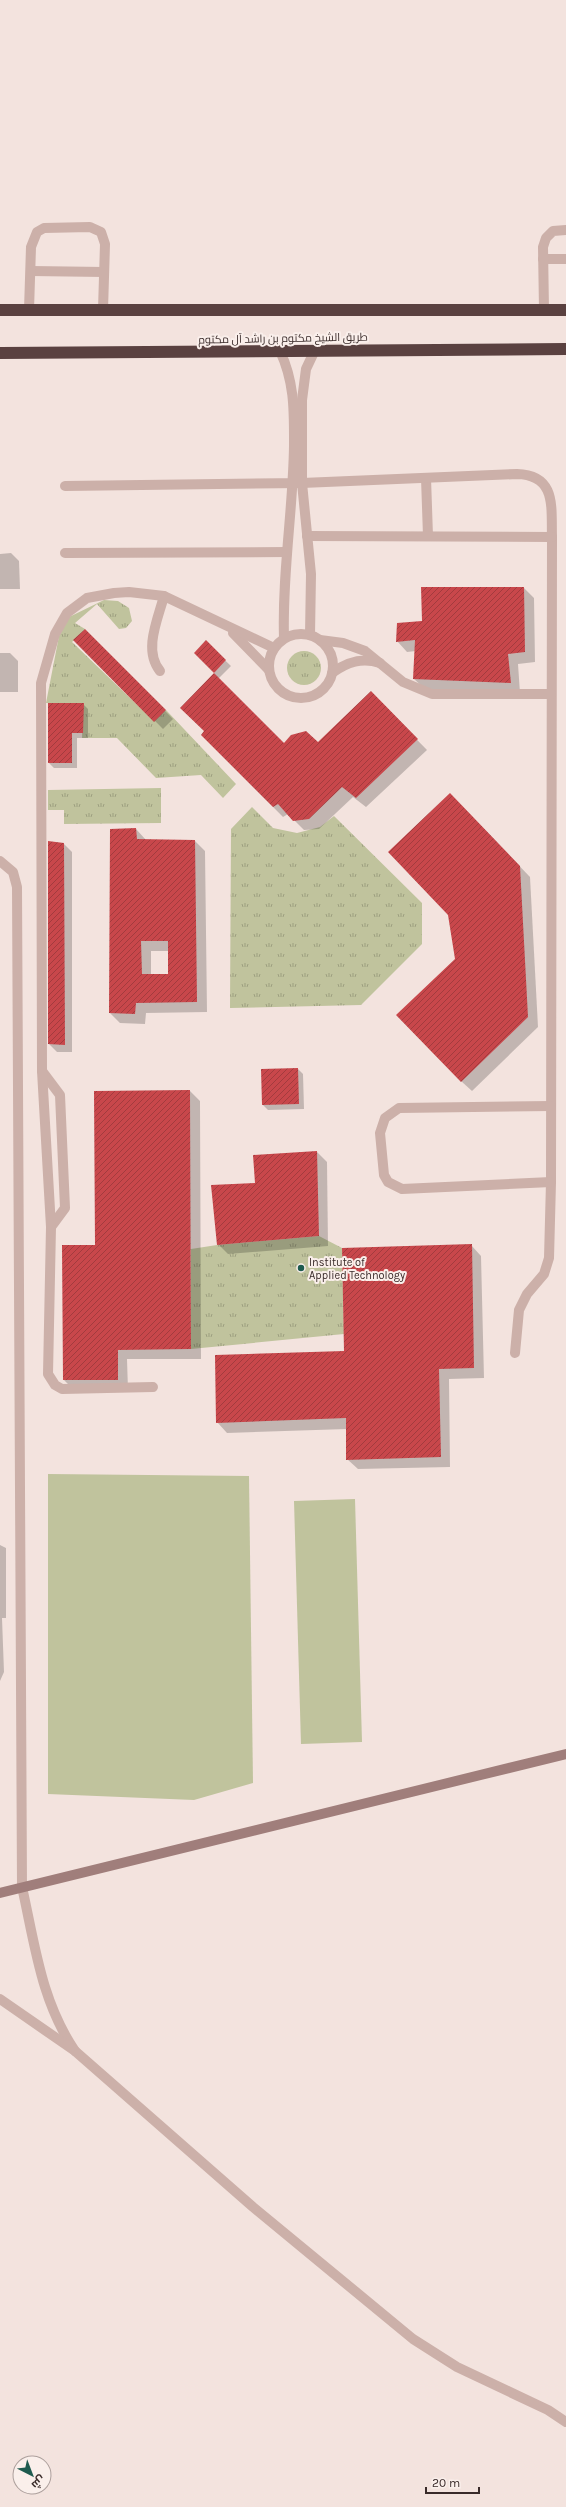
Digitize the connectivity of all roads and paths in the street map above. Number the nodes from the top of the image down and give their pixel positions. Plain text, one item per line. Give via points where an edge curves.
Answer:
1 (566, 230) edge
2 (543, 259) junction
3 (566, 259) edge
4 (30, 271) junction
5 (104, 272) junction
6 (0, 310) edge
7 (29, 310) junction
8 (102, 310) junction
9 (544, 310) junction
10 (566, 310) edge
11 (566, 349) edge
12 (315, 350) junction
13 (280, 351) junction
14 (0, 353) edge
15 (426, 478) junction
16 (298, 482) junction
17 (66, 486) dead end
18 (307, 536) junction
19 (428, 536) junction
20 (552, 537) junction
21 (287, 552) junction
22 (65, 553) dead end
23 (164, 596) junction
24 (229, 628) junction
25 (310, 635) junction
26 (284, 638) junction
27 (320, 640) junction
28 (274, 648) junction
29 (384, 664) junction
30 (269, 670) junction
31 (160, 671) dead end
32 (332, 673) junction
33 (551, 694) junction
34 (0, 861) edge
35 (42, 1070) junction
36 (551, 1106) junction
37 (552, 1182) junction
38 (51, 1227) junction
39 (515, 1353) dead end
40 (153, 1387) dead end
41 (566, 1754) edge
42 (22, 1887) junction
43 (0, 1893) edge
44 (0, 1999) edge
45 (75, 2050) junction
46 (566, 2422) edge

1 - 2 lane via 549,234 544,242
2 - 3 lane
2 - 9 lane
4 - 5 lane
4 - 5 lane via 32,239 36,232 44,228 90,227 101,232 104,238
4 - 7 lane
5 - 8 lane
6 - 7 highway
7 - 8 highway
8 - 9 highway
9 - 10 highway
11 - 12 highway, طريق الشيخ مكتوم بن راشد آل مكتوم
12 - 13 highway, طريق الشيخ مكتوم بن راشد آل مكتوم
12 - 16 lane via 306,369 302,390
13 - 14 highway, طريق الشيخ مكتوم بن راشد آل مكتوم
13 - 16 lane via 293,389
15 - 16 lane
15 - 19 lane
15 - 20 lane via 517,474 534,477 542,482 550,497
16 - 17 lane
16 - 18 lane
16 - 21 lane
18 - 19 lane
18 - 25 lane via 311,574
19 - 20 lane
20 - 33 lane
21 - 22 lane
21 - 26 lane via 283,608
23 - 24 lane via 198,610
23 - 31 lane via 152,645 152,656
23 - 35 lane via 129,592 88,598 67,614 55,634 41,684
24 - 28 lane
24 - 30 lane
25 - 26 lane via 292,635
25 - 27 lane
26 - 28 lane
27 - 29 lane via 354,646
27 - 32 lane via 332,657
28 - 30 lane
29 - 32 lane via 373,661 351,662
29 - 33 lane via 403,682 432,694
30 - 32 lane via 278,689 297,698 317,693 325,686
33 - 36 lane
34 - 42 lane via 13,872 17,887
35 - 38 lane
35 - 38 lane via 60,1096 65,1208
36 - 37 lane
36 - 37 lane via 399,1108 385,1118 380,1133 384,1175 388,1182 402,1189
37 - 39 lane via 549,1258 544,1274 527,1294 519,1310
38 - 40 lane via 48,1374 52,1381 62,1389
41 - 42 street
42 - 43 street
42 - 45 lane via 51,2008 61,2030
44 - 45 lane
45 - 46 lane via 253,2207 413,2339 457,2367 548,2410

